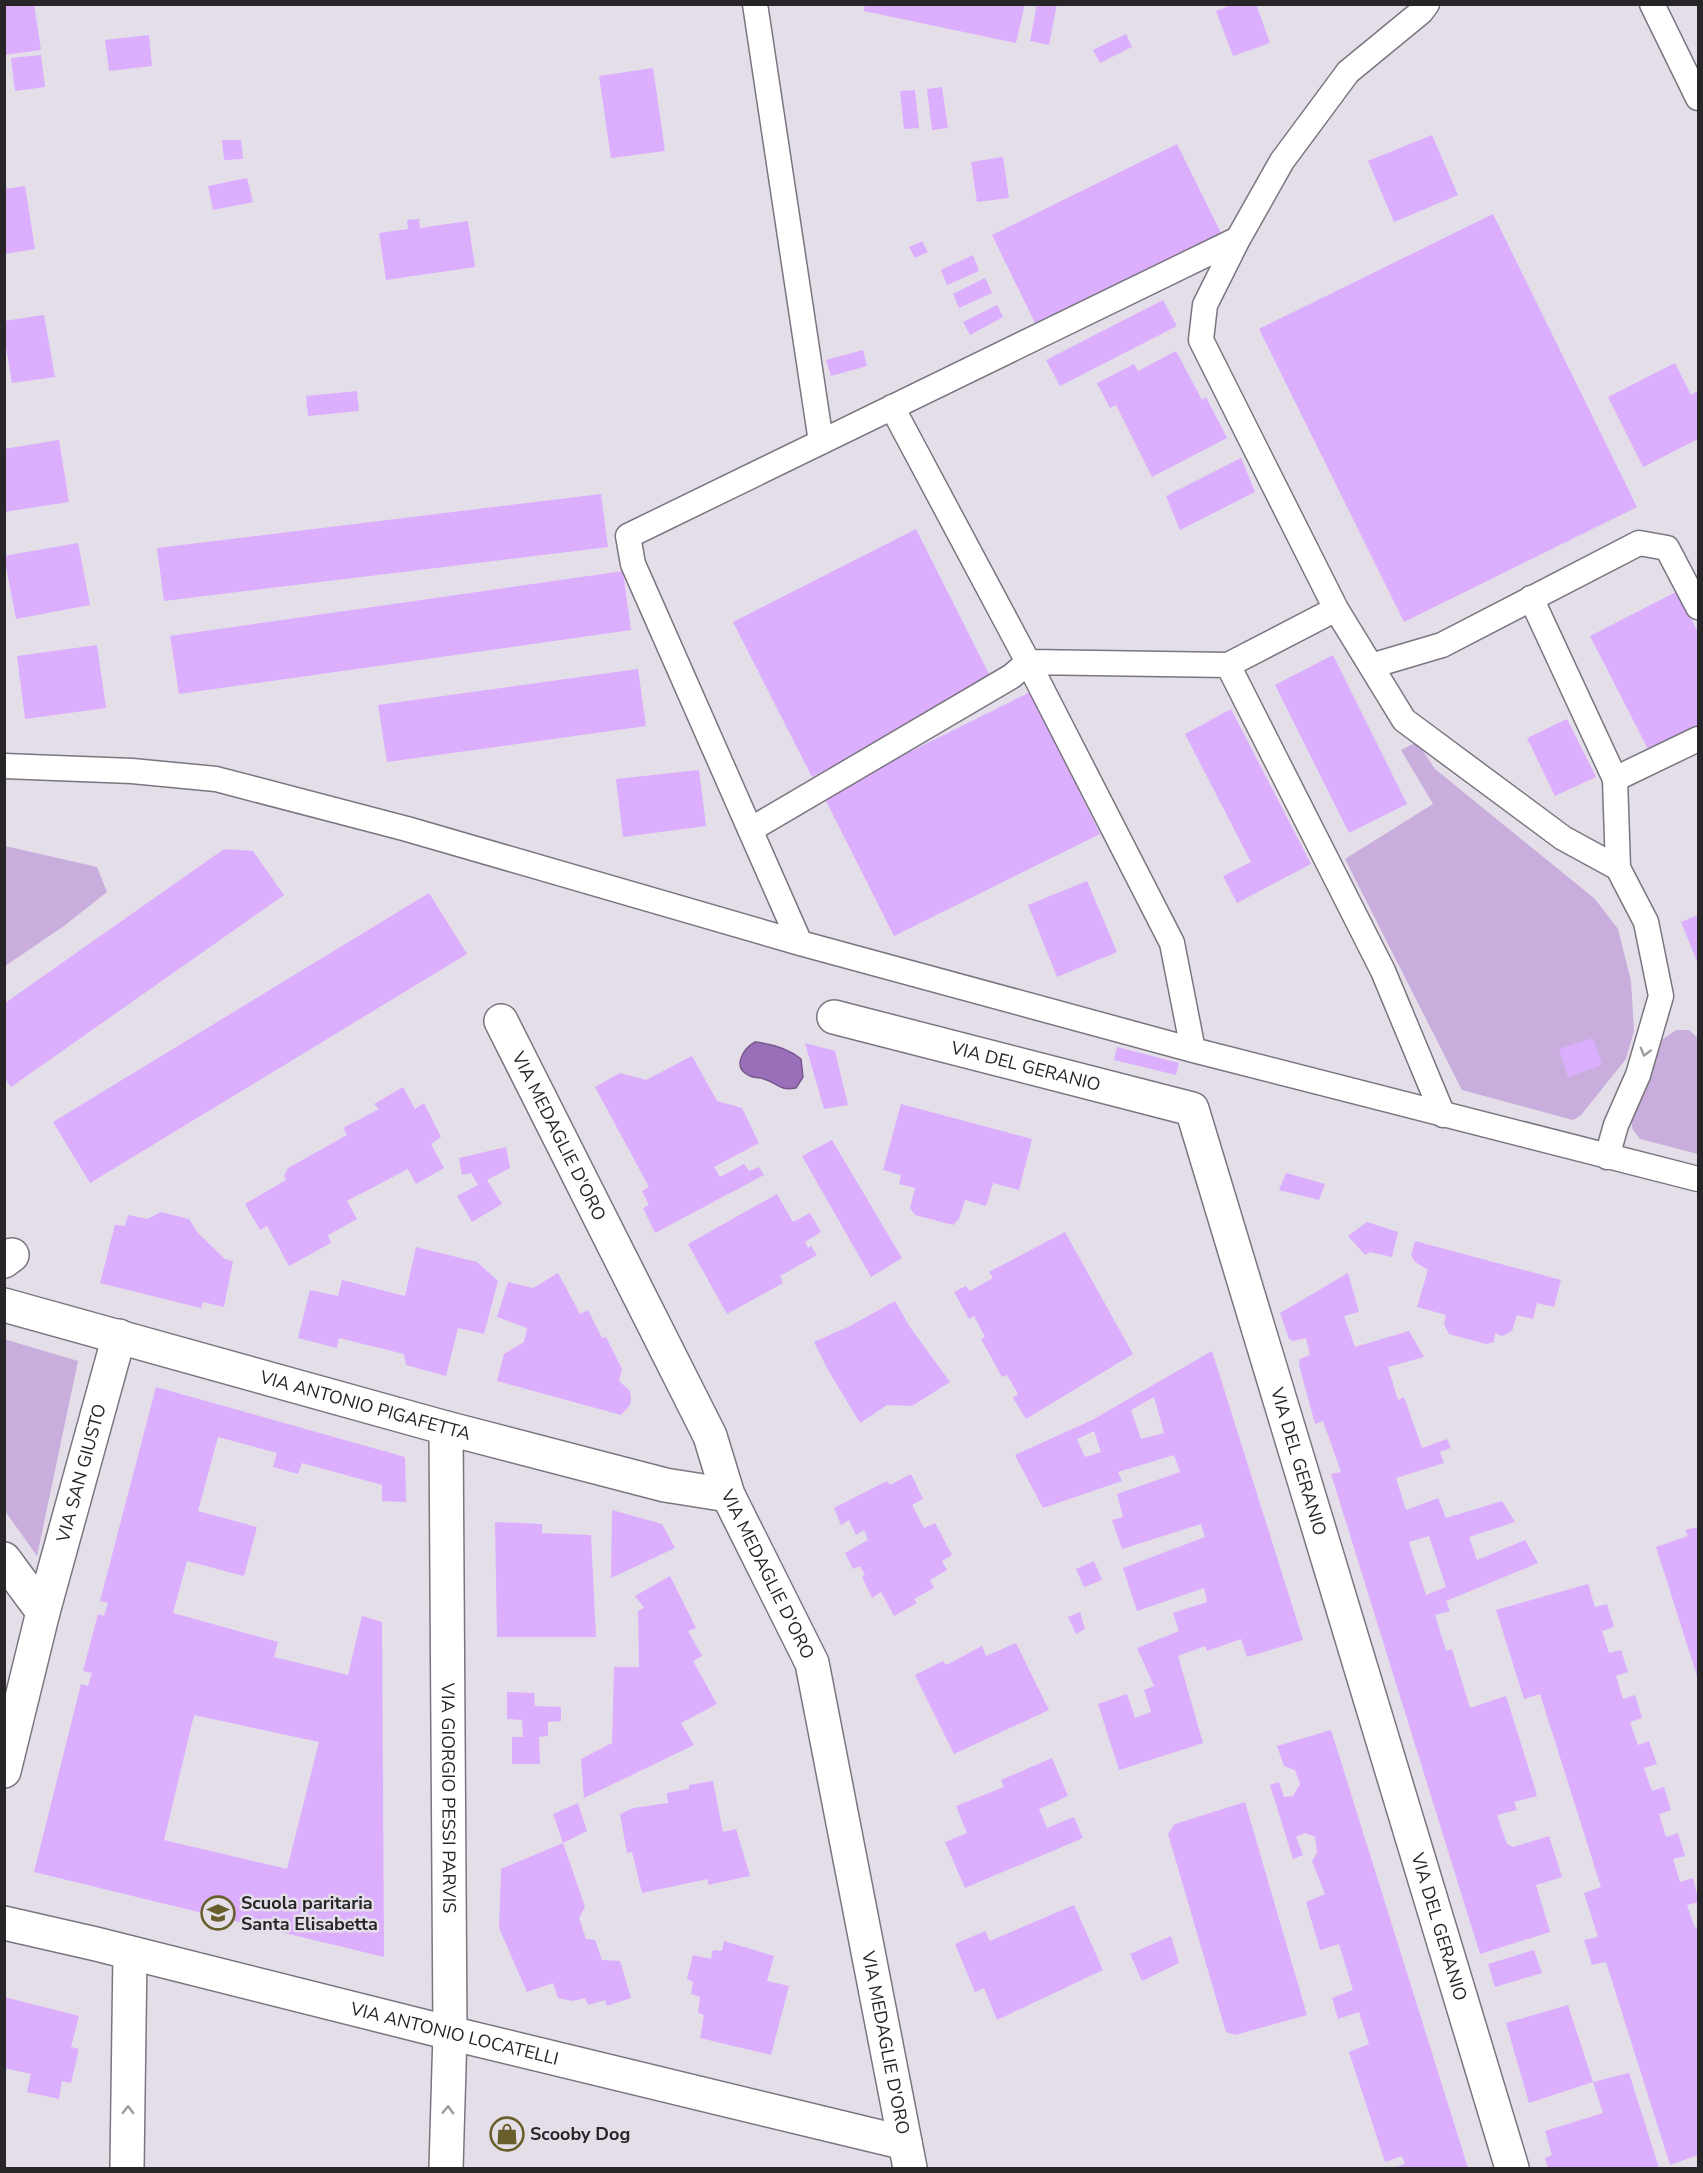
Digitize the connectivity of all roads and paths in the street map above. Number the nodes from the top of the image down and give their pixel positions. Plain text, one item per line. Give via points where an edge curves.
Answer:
1 (756, 4) edge
2 (1427, 4) edge
3 (1652, 4) edge
4 (1698, 98) edge
5 (1238, 239) junction
6 (892, 407) junction
7 (821, 442) junction
8 (1530, 598) junction
9 (1698, 607) edge
10 (1336, 609) junction
11 (1028, 662) junction
12 (1228, 665) junction
13 (1371, 666) junction
14 (1698, 739) edge
15 (4, 766) edge
16 (1615, 779) junction
17 (750, 830) junction
18 (1618, 868) junction
19 (800, 943) junction
20 (834, 1017) dead end
21 (501, 1021) dead end
22 (1192, 1050) junction
23 (1443, 1115) junction
24 (1607, 1157) junction
25 (1698, 1179) edge
26 (4, 1305) edge
27 (119, 1336) junction
28 (446, 1428) junction
29 (728, 1495) junction
30 (4, 1559) edge
31 (43, 1612) junction
32 (4, 1772) edge
33 (4, 1923) edge
34 (130, 1953) junction
35 (450, 2033) junction
36 (908, 2156) edge
37 (127, 2169) edge
38 (446, 2169) edge
39 (1512, 2169) edge

1 - 7 lane
2 - 5 lane via 1348,72 1282,161
3 - 4 lane
5 - 6 lane
5 - 10 lane via 1205,305 1201,340
6 - 7 lane
6 - 11 lane
7 - 17 lane via 628,536 633,564
8 - 9 lane via 1639,543 1667,548
8 - 13 lane via 1442,645
8 - 16 lane
10 - 12 lane
10 - 13 lane
11 - 12 lane
11 - 17 lane via 1012,676
11 - 22 lane via 1172,944
12 - 23 lane via 1383,971
13 - 18 lane via 1404,720 1563,838
14 - 16 lane
15 - 19 lane via 216,779 418,832
16 - 18 lane
17 - 19 lane
18 -> 24 lane via 1646,922 1660,996 1638,1075
19 - 22 lane
20 - 39 street, VIA DEL GERANIO via 1192,1109
21 - 29 street, VIA MEDAGLIE D'ORO via 710,1436
22 - 23 lane
23 - 24 lane
24 - 25 lane
26 - 27 street, VIA ANTONIO PIGAFETTA
27 - 28 street, VIA ANTONIO PIGAFETTA
27 - 31 street, VIA SAN GIUSTO
28 - 29 street, VIA ANTONIO PIGAFETTA via 665,1485
28 - 35 street, VIA GIORGIO PESSI PARVIS
29 - 36 street, VIA MEDAGLIE D'ORO via 812,1663
30 - 31 street
31 - 32 street, VIA SAN GIUSTO
33 - 34 street, VIA ANTONIO LOCATELLI
34 - 35 street, VIA ANTONIO LOCATELLI
37 -> 34 street
35 - 36 street, VIA ANTONIO LOCATELLI
38 -> 35 street, VIA GIORGIO PESSI PARVIS

